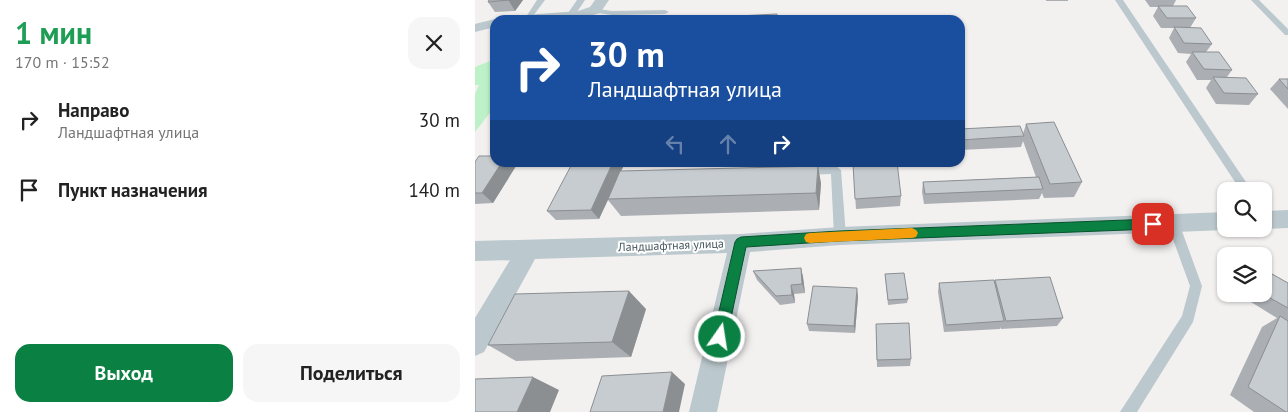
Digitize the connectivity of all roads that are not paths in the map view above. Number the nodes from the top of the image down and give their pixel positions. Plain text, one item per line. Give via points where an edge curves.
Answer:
1 (541, 0) edge
2 (581, 0) edge
3 (1119, 0) edge
4 (1255, 0) edge
5 (599, 5) edge
6 (665, 12) dead end
7 (524, 15) edge
8 (571, 15) edge
9 (573, 15) edge
10 (490, 24) edge
11 (475, 28) edge
12 (1288, 33) edge
13 (796, 172) edge
14 (1241, 182) edge
15 (1288, 218) edge
16 (1272, 219) edge
17 (1217, 221) edge
18 (1173, 223) junction
19 (839, 236) junction
20 (741, 242) junction
21 (528, 250) junction
22 (475, 251) edge
23 (475, 343) edge
24 (703, 412) edge
25 (1128, 412) edge

1 - 7 lane
2 - 8 lane
3 - 14 lane
4 - 12 lane
5 - 6 lane via 612,13
5 - 9 street
10 - 11 street
13 - 19 lane via 836,170
15 - 16 street
17 - 18 street, Ландшафтная улица
18 - 19 street, Ландшафтная улица
18 - 25 lane via 1196,286 1188,318
19 - 20 street, Ландшафтная улица
20 - 21 street, Ландшафтная улица
20 - 24 street
21 - 22 street, Ландшафтная улица
21 - 23 street

